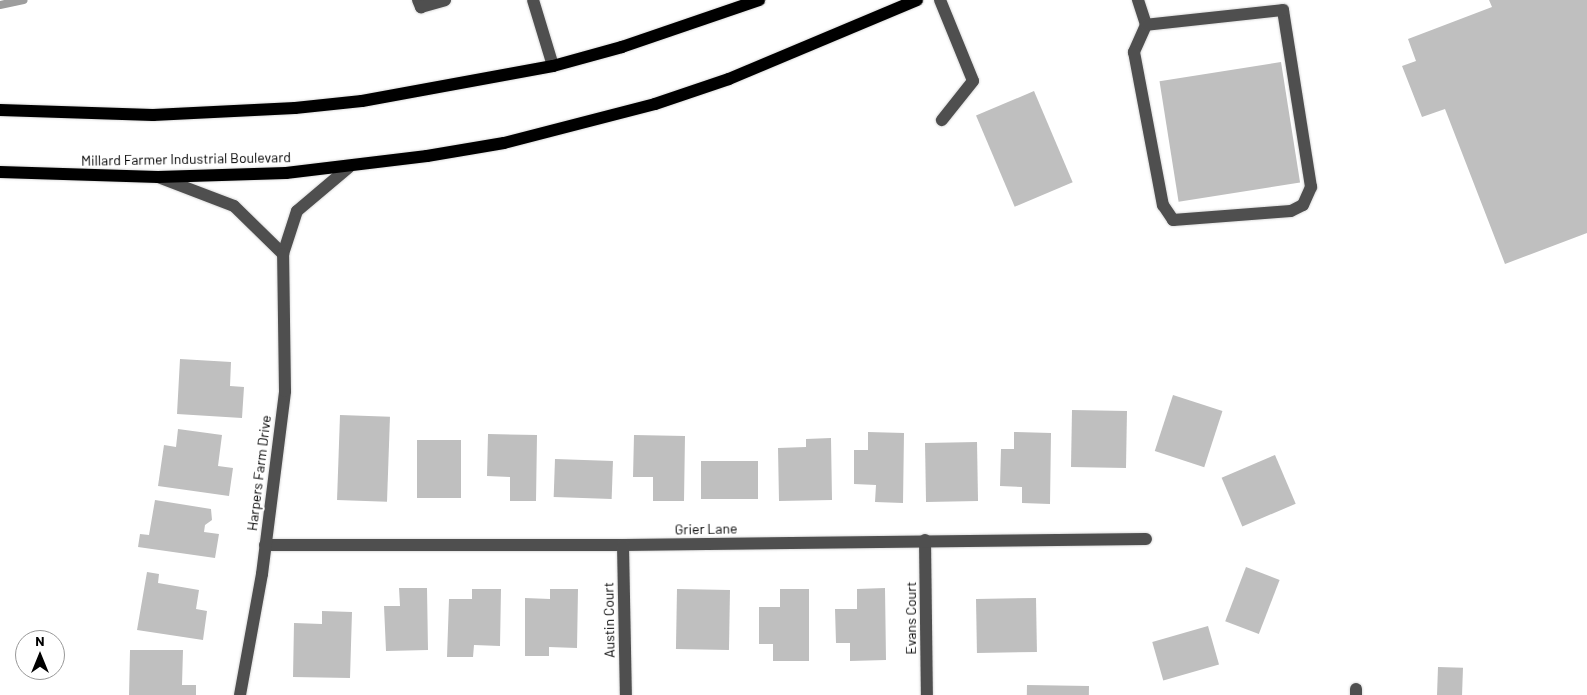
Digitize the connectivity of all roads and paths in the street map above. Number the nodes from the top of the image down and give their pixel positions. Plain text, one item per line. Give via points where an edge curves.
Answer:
1 (418, 0) edge
2 (445, 0) edge
3 (533, 0) edge
4 (759, 0) edge
5 (916, 0) edge
6 (940, 0) edge
7 (1138, 0) edge
8 (1146, 25) junction
9 (553, 66) junction
10 (0, 110) edge
11 (942, 120) dead end
12 (349, 167) junction
13 (0, 172) edge
14 (158, 177) junction
15 (283, 254) junction
16 (1146, 539) dead end
17 (925, 540) junction
18 (266, 545) junction
19 (623, 545) junction
20 (240, 695) edge
21 (626, 695) edge
22 (926, 695) edge

1 - 2 street via 421,7
3 - 9 street
4 - 9 main road via 622,47
5 - 12 main road, Millard Farmer Industrial Boulevard via 802,51 655,104 504,143
6 - 11 street via 973,81
7 - 8 street
8 - 8 street via 1283,10 1311,188 1303,205 1292,211 1173,220 1164,205 1134,52
9 - 10 main road via 428,90 295,108 153,115
12 - 14 main road, Millard Farmer Industrial Boulevard via 286,173
12 - 15 street, Harpers Farm Drive via 297,210
13 - 14 main road, Millard Farmer Industrial Boulevard
14 - 15 street via 234,206
15 - 18 street, Harpers Farm Drive via 285,391
16 - 17 street, Grier Lane
17 - 19 street, Grier Lane
17 - 22 street, Evans Court
18 - 19 street, Grier Lane
18 - 20 street, Harpers Farm Drive
19 - 21 street, Austin Court

